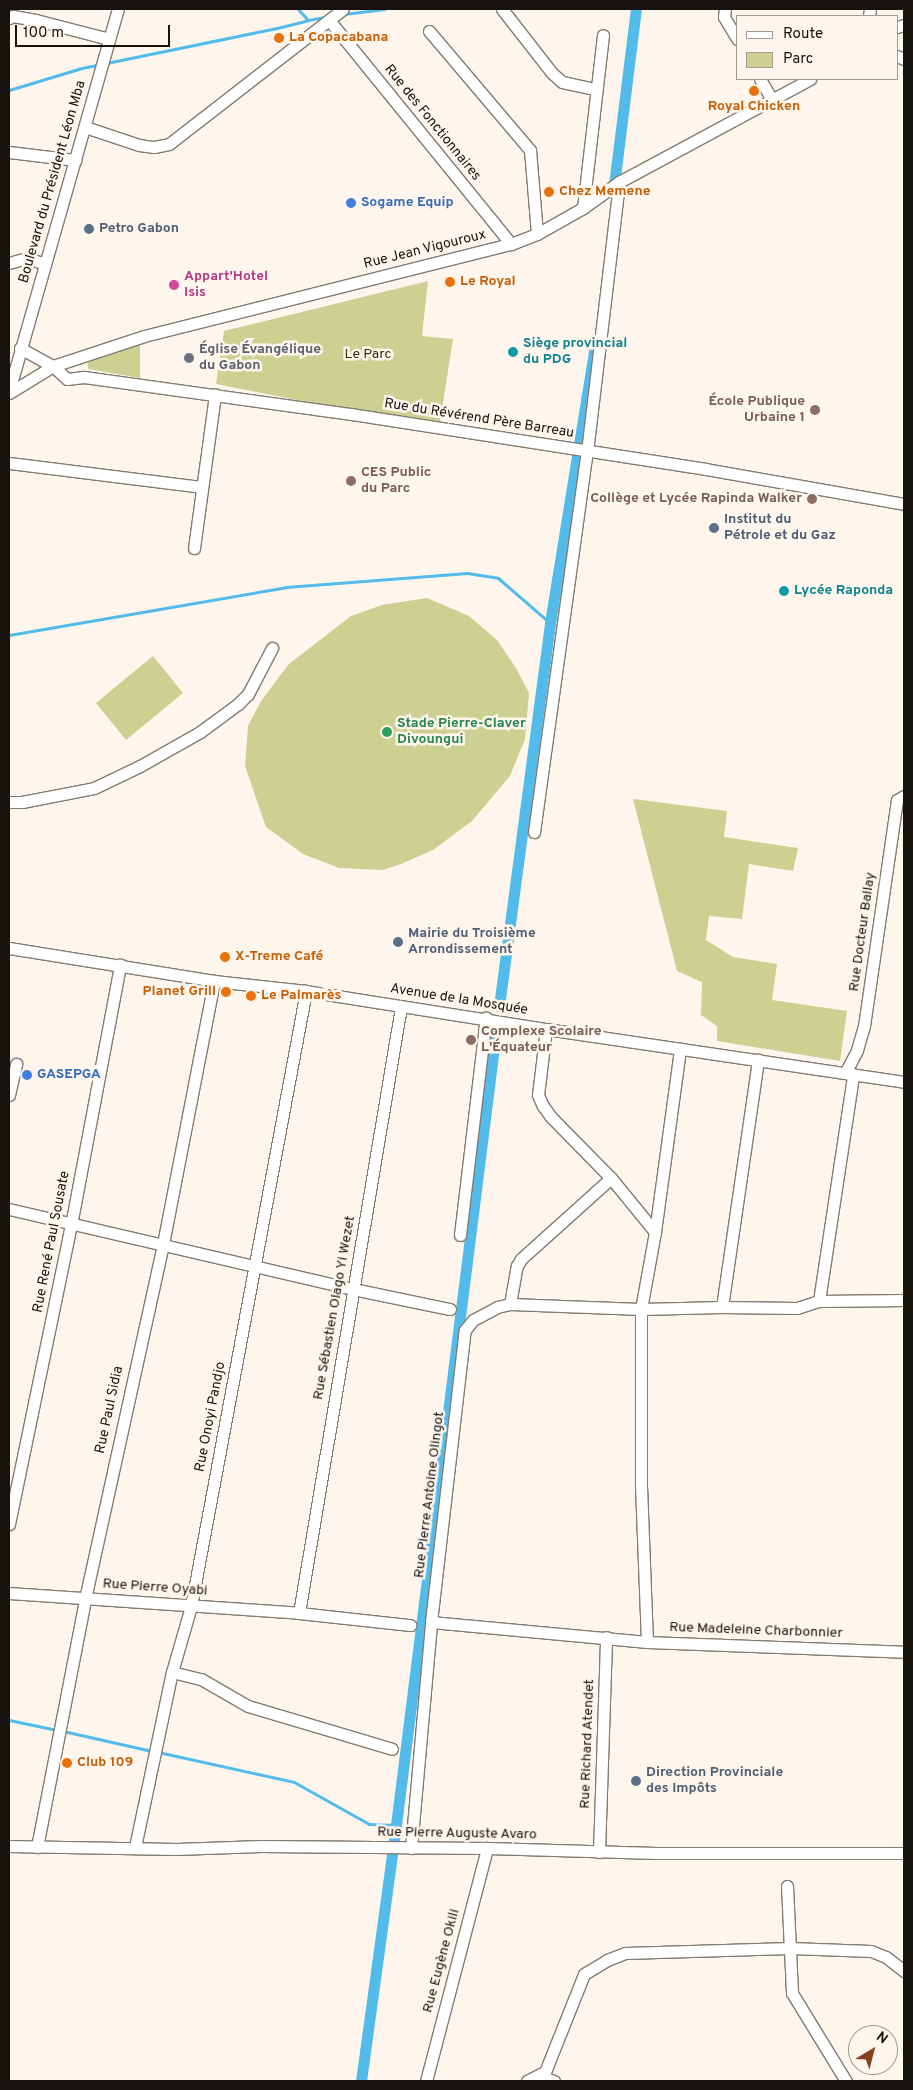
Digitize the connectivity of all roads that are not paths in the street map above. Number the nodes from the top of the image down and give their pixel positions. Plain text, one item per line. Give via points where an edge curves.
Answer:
1 (118, 9) edge
2 (344, 9) edge
3 (502, 9) edge
4 (725, 9) edge
5 (9, 18) edge
6 (331, 19) junction
7 (429, 31) dead end
8 (603, 35) dead end
9 (736, 37) edge
10 (109, 39) junction
11 (761, 80) edge
12 (808, 80) edge
13 (596, 89) junction
14 (772, 100) junction
15 (85, 127) junction
16 (9, 152) edge
17 (76, 160) junction
18 (619, 182) junction
19 (583, 208) junction
20 (537, 234) junction
21 (510, 244) junction
22 (9, 264) edge
23 (45, 264) junction
24 (20, 348) junction
25 (12, 364) edge
26 (53, 366) junction
27 (9, 389) edge
28 (215, 394) junction
29 (585, 451) junction
30 (9, 463) edge
31 (202, 487) junction
32 (904, 504) edge
33 (194, 548) dead end
34 (272, 648) dead end
35 (904, 796) edge
36 (9, 802) edge
37 (534, 832) dead end
38 (9, 948) edge
39 (120, 965) junction
40 (214, 981) junction
41 (306, 991) junction
42 (401, 1007) junction
43 (488, 1019) junction
44 (546, 1029) junction
45 (680, 1049) junction
46 (758, 1060) junction
47 (16, 1064) dead end
48 (849, 1074) junction
49 (904, 1082) edge
50 (9, 1095) edge
51 (611, 1178) junction
52 (9, 1209) edge
53 (71, 1225) junction
54 (655, 1232) junction
55 (460, 1236) dead end
56 (163, 1244) junction
57 (254, 1266) junction
58 (353, 1289) junction
59 (904, 1300) edge
60 (819, 1301) junction
61 (510, 1304) junction
62 (722, 1306) junction
63 (450, 1309) dead end
64 (641, 1309) junction
65 (9, 1524) edge
66 (9, 1593) edge
67 (85, 1599) junction
68 (191, 1606) junction
69 (299, 1613) junction
70 (431, 1622) junction
71 (410, 1625) dead end
72 (606, 1638) junction
73 (647, 1642) junction
74 (904, 1652) edge
75 (172, 1672) junction
76 (392, 1750) dead end
77 (9, 1846) edge
78 (37, 1847) junction
79 (135, 1847) junction
80 (406, 1848) junction
81 (487, 1848) junction
82 (599, 1852) junction
83 (904, 1853) edge
84 (787, 1886) dead end
85 (790, 1948) junction
86 (904, 1971) edge
87 (540, 2076) junction
88 (426, 2081) edge
89 (527, 2081) edge
90 (554, 2081) edge
91 (846, 2081) edge

1 - 10 street, Boulevard du Président Léon Mba
2 - 6 street
3 - 13 street via 562,82
4 - 9 street via 724,17
5 - 10 street via 36,20
6 - 15 street via 168,144 154,147 139,145
6 - 21 street, Rue des Fonctionnaires
7 - 20 street via 530,150
8 - 13 street
10 - 15 street, Boulevard du Président Léon Mba
11 - 14 street
12 - 14 street, Rue Jean Vigouroux
13 - 19 street
14 - 18 street, Rue Jean Vigouroux
15 - 17 street, Boulevard du Président Léon Mba
16 - 17 street
17 - 23 street, Boulevard du Président Léon Mba
18 - 19 street, Rue Jean Vigouroux
18 - 29 street
19 - 20 street, Rue Jean Vigouroux
20 - 21 street, Rue Jean Vigouroux
21 - 26 street, Rue Jean Vigouroux via 144,336
22 - 23 street via 26,258
23 - 24 street, Boulevard du Président Léon Mba
24 - 25 street, Boulevard du Président Léon Mba
24 - 26 street
25 - 27 street, Boulevard du Président Léon Mba
26 - 27 street, Rue Jean Vigouroux
26 - 28 street, Rue du Révérend Père Barreau via 67,379 84,377
28 - 29 street, Rue du Révérend Père Barreau
28 - 31 street
29 - 32 street, Rue du Révérend Père Barreau
29 - 37 street
30 - 31 street
31 - 33 street
34 - 36 street via 248,694 200,732 94,788
35 - 48 street, Rue Docteur Ballay via 897,800 864,1026
38 - 39 street, Avenue de la Mosquée
39 - 40 street, Avenue de la Mosquée
39 - 53 street, Rue René Paul Sousate
40 - 41 street, Avenue de la Mosquée
40 - 56 street, Rue Paul Sidia
41 - 42 street, Avenue de la Mosquée
41 - 57 street, Rue Onoyi Pandjo
42 - 43 street, Avenue de la Mosquée
42 - 58 street, Rue Sébastien Olago Yi Wezet
43 - 44 street, Avenue de la Mosquée
43 - 55 street
44 - 45 street, Avenue de la Mosquée
44 - 51 street via 538,1095 551,1118
45 - 46 street, Avenue de la Mosquée
45 - 54 street
46 - 48 street, Avenue de la Mosquée
46 - 62 street
47 - 50 street
48 - 49 street, Avenue de la Mosquée
48 - 60 street
51 - 54 street
51 - 61 street via 521,1259
52 - 53 street
53 - 56 street
53 - 65 street, Rue René Paul Sousate
54 - 64 street
56 - 57 street
56 - 67 street, Rue Paul Sidia
57 - 58 street
57 - 68 street, Rue Onoyi Pandjo
58 - 63 street
58 - 69 street, Rue Sébastien Olago Yi Wezet
59 - 60 street, Rue Pierre Antoine Olingot
60 - 62 street, Rue Pierre Antoine Olingot via 797,1308
61 - 64 street, Rue Pierre Antoine Olingot
61 - 70 street, Rue Pierre Antoine Olingot via 478,1316 465,1330
62 - 64 street, Rue Pierre Antoine Olingot
64 - 73 street via 641,1484
66 - 67 street, Rue Pierre Oyabi
67 - 68 street, Rue Pierre Oyabi
67 - 78 street, Rue Paul Sidia
68 - 69 street, Rue Pierre Oyabi
68 - 75 street, Rue Onoyi Pandjo
69 - 71 street, Rue Pierre Oyabi
70 - 72 street, Rue Madeleine Charbonnier
70 - 80 street, Rue Pierre Antoine Olingot
72 - 73 street, Rue Madeleine Charbonnier
72 - 82 street, Rue Richard Atendet
73 - 74 street, Rue Madeleine Charbonnier
75 - 76 street via 201,1679 248,1706
75 - 79 street, Rue Onoyi Pandjo
77 - 78 street, Rue Pierre Auguste Avaro
78 - 79 street, Rue Pierre Auguste Avaro
79 - 80 street, Rue Pierre Auguste Avaro
80 - 81 street, Rue Pierre Auguste Avaro
81 - 82 street, Rue Pierre Auguste Avaro
81 - 88 street, Rue Eugène Okili
82 - 83 street, Rue Pierre Auguste Avaro
84 - 85 street
85 - 86 street via 871,1951 886,1957
85 - 87 street via 625,1953 607,1960 584,1974 545,2072
85 - 91 street via 792,1993
87 - 89 street
87 - 90 street

